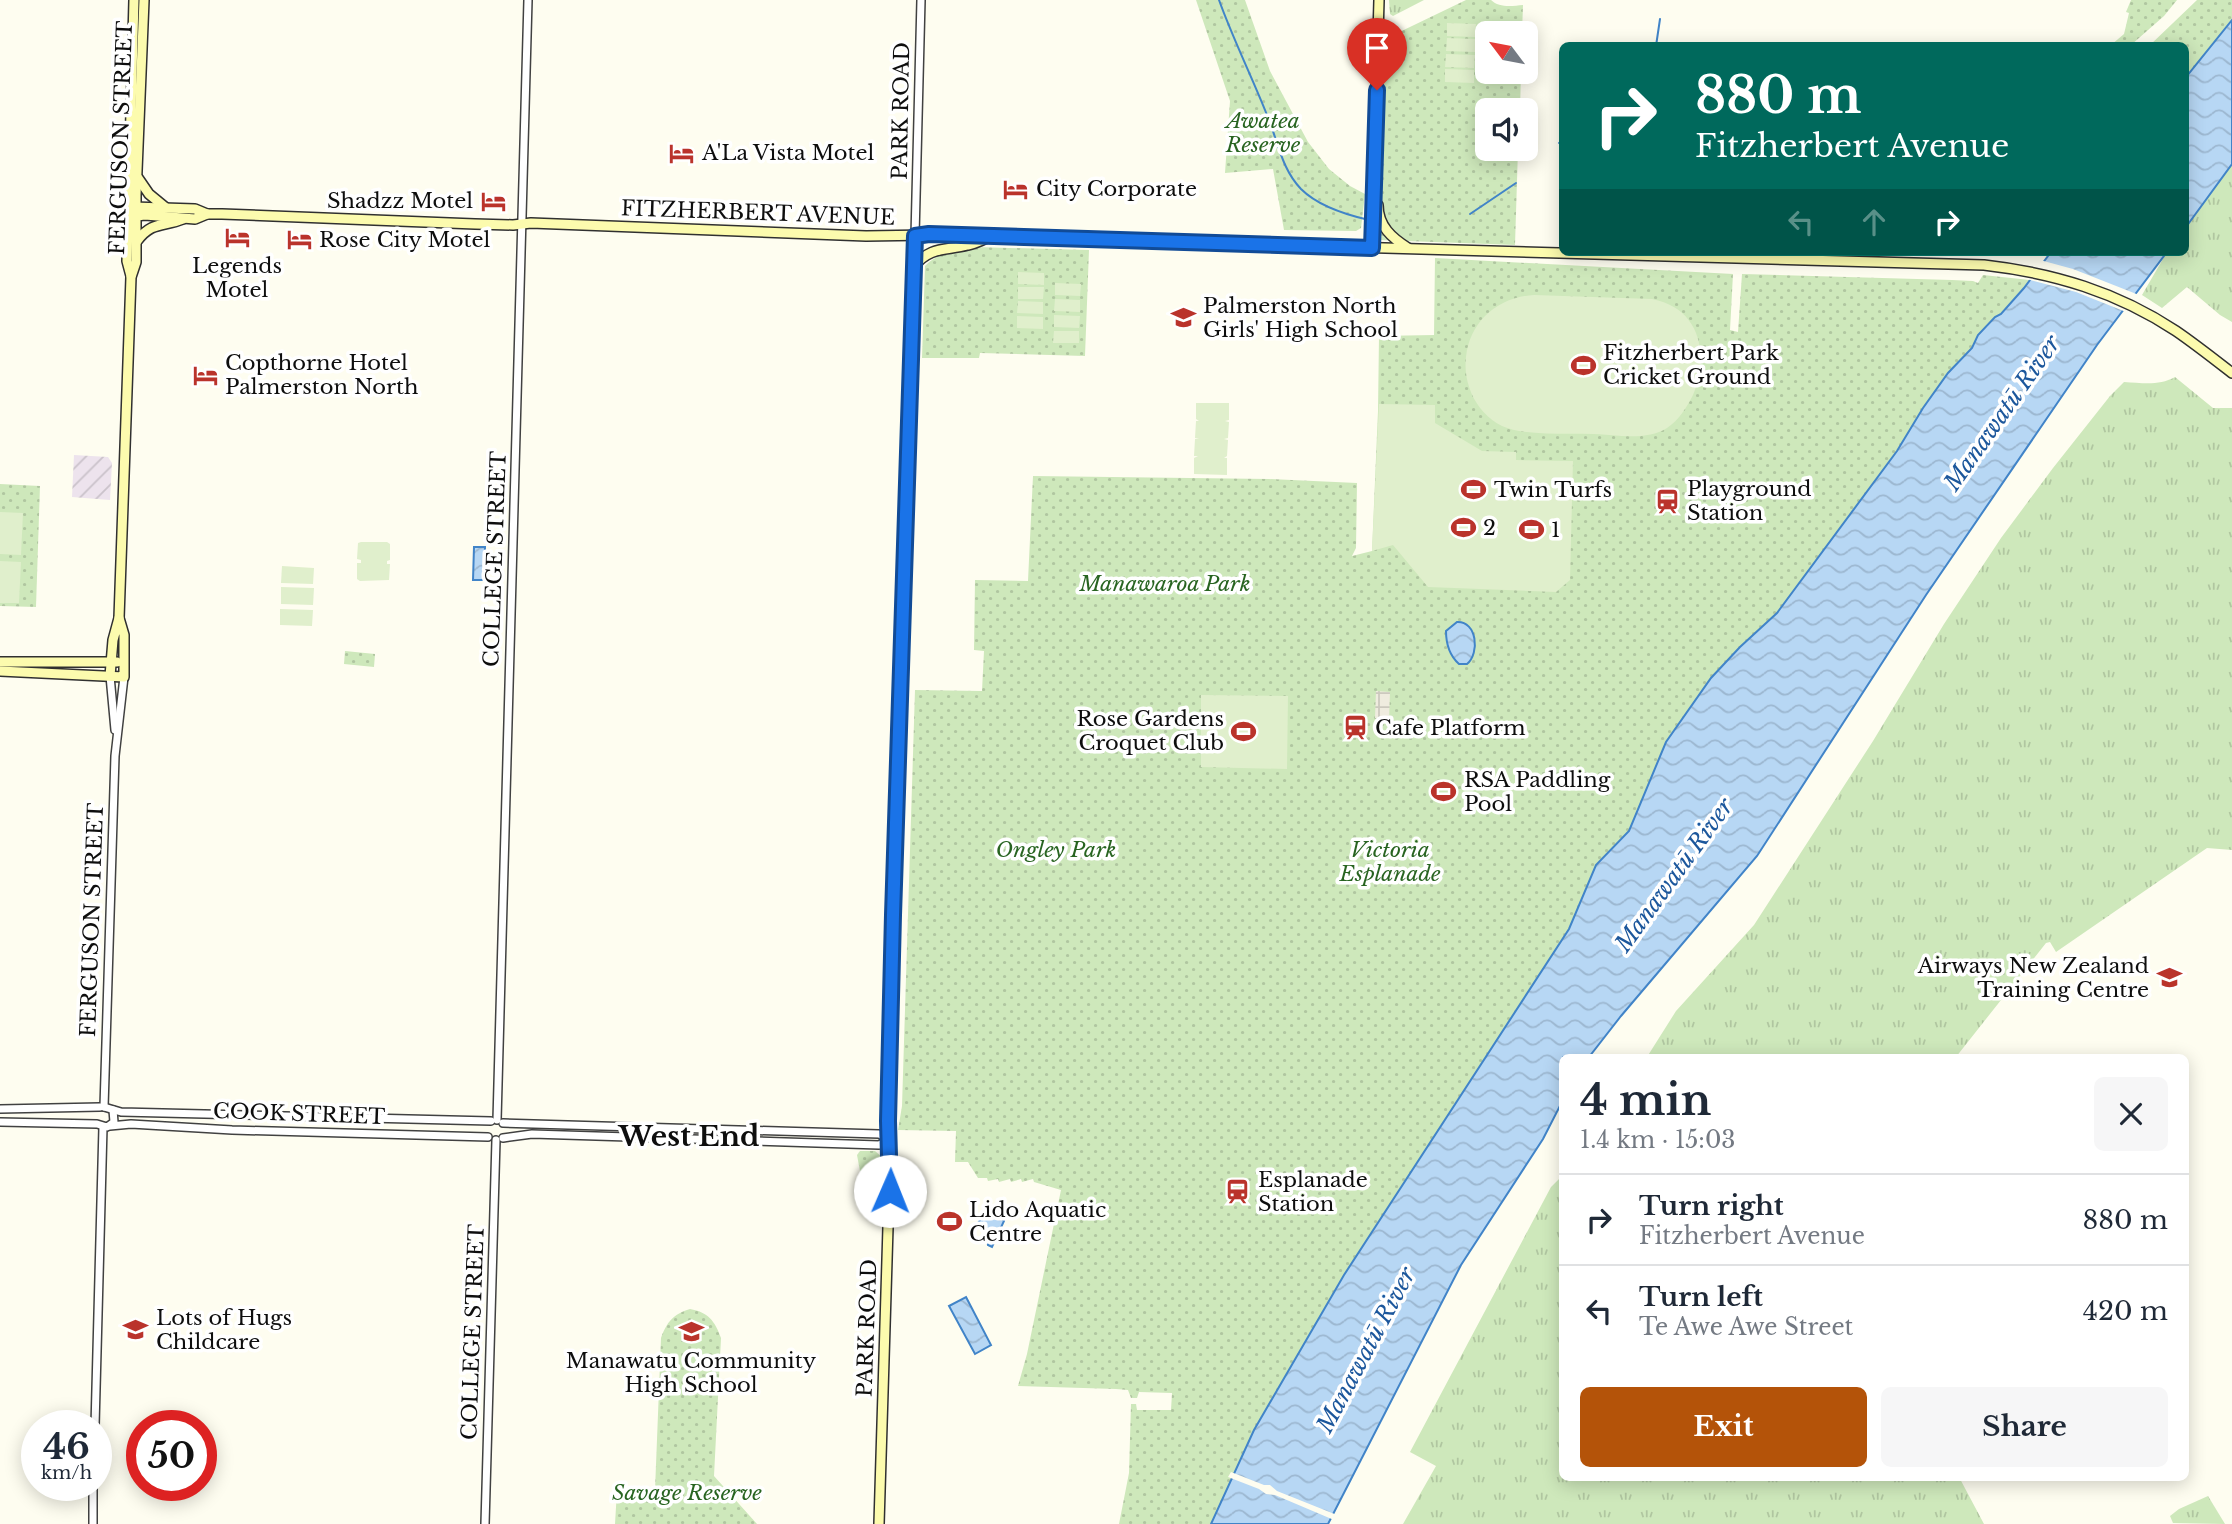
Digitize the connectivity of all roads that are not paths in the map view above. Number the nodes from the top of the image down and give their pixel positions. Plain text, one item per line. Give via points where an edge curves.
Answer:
1 (134, 0) edge
2 (144, 0) edge
3 (528, 0) edge
4 (921, 0) edge
5 (1379, 0) edge
6 (1375, 161) junction
7 (137, 176) junction
8 (166, 208) junction
9 (132, 212) junction
10 (207, 214) junction
11 (183, 219) junction
12 (522, 224) junction
13 (915, 236) junction
14 (992, 237) junction
15 (137, 241) junction
16 (1372, 248) junction
17 (1409, 249) junction
18 (1559, 253) edge
19 (1686, 256) edge
20 (1852, 256) edge
21 (1889, 256) edge
22 (1845, 260) junction
23 (1900, 262) junction
24 (914, 266) junction
25 (131, 277) junction
26 (2232, 374) edge
27 (120, 618) junction
28 (0, 662) edge
29 (111, 662) junction
30 (124, 662) junction
31 (0, 671) edge
32 (110, 676) junction
33 (124, 677) junction
34 (116, 734) junction
35 (102, 1107) junction
36 (0, 1109) edge
37 (113, 1111) junction
38 (497, 1121) junction
39 (0, 1122) edge
40 (543, 1125) junction
41 (103, 1126) junction
42 (542, 1135) junction
43 (693, 1135) junction
44 (488, 1137) junction
45 (499, 1139) junction
46 (890, 1140) junction
47 (95, 1410) edge
48 (93, 1501) edge
49 (93, 1524) edge
50 (485, 1524) edge
51 (879, 1524) edge

1 - 9 main road, FERGUSON STREET
2 - 7 main road, FERGUSON STREET
3 - 12 street, COLLEGE STREET
4 - 13 street, PARK ROAD
5 - 6 main road
6 - 16 main road
6 - 17 main road via 1381,222 1391,237
7 - 8 main road
7 - 9 main road, FERGUSON STREET
8 - 9 main road, FITZHERBERT AVENUE
8 - 10 main road, FITZHERBERT AVENUE
9 - 11 main road, FITZHERBERT AVENUE
9 - 15 main road, FERGUSON STREET
9 - 25 main road, FERGUSON STREET via 127,261
10 - 11 main road, FITZHERBERT AVENUE
10 - 12 main road, FITZHERBERT AVENUE
11 - 15 main road via 151,227
12 - 13 main road, FITZHERBERT AVENUE
12 - 38 street, COLLEGE STREET
13 - 14 main road, FITZHERBERT AVENUE
13 - 24 main road, PARK ROAD
14 - 16 main road, FITZHERBERT AVENUE
14 - 24 main road via 935,251
15 - 25 main road, FERGUSON STREET
16 - 17 main road, FITZHERBERT AVENUE
17 - 18 main road, FITZHERBERT AVENUE
19 - 22 main road, FITZHERBERT AVENUE
20 - 22 main road
21 - 23 main road
22 - 23 main road, FITZHERBERT AVENUE
23 - 26 main road, FITZHERBERT AVENUE via 2028,270 2096,289 2176,331
24 - 46 main road, PARK ROAD
25 - 27 main road, FERGUSON STREET
27 - 29 main road, FERGUSON STREET
27 - 30 main road, FERGUSON STREET
28 - 29 main road
29 - 30 main road
29 - 32 main road, FERGUSON STREET
30 - 33 main road, FERGUSON STREET
31 - 32 main road
32 - 33 main road
32 - 34 street, FERGUSON STREET
33 - 34 street, FERGUSON STREET
34 - 35 street, FERGUSON STREET
35 - 36 street
35 - 37 street
35 - 41 street, FERGUSON STREET via 94,1115
37 - 38 street, COOK STREET
37 - 41 street via 115,1118
38 - 40 street, COOK STREET
38 - 44 street via 486,1128
38 - 45 street, COLLEGE STREET via 506,1129
39 - 41 street, COOK STREET
40 - 42 street
40 - 43 street, COOK STREET
41 - 44 street, COOK STREET
41 - 47 street
42 - 43 street, COOK STREET
42 - 45 street, COOK STREET
43 - 46 street, COOK STREET via 879,1145
44 - 45 street, COOK STREET
45 - 50 street, COLLEGE STREET
46 - 51 main road, PARK ROAD
48 - 49 street

